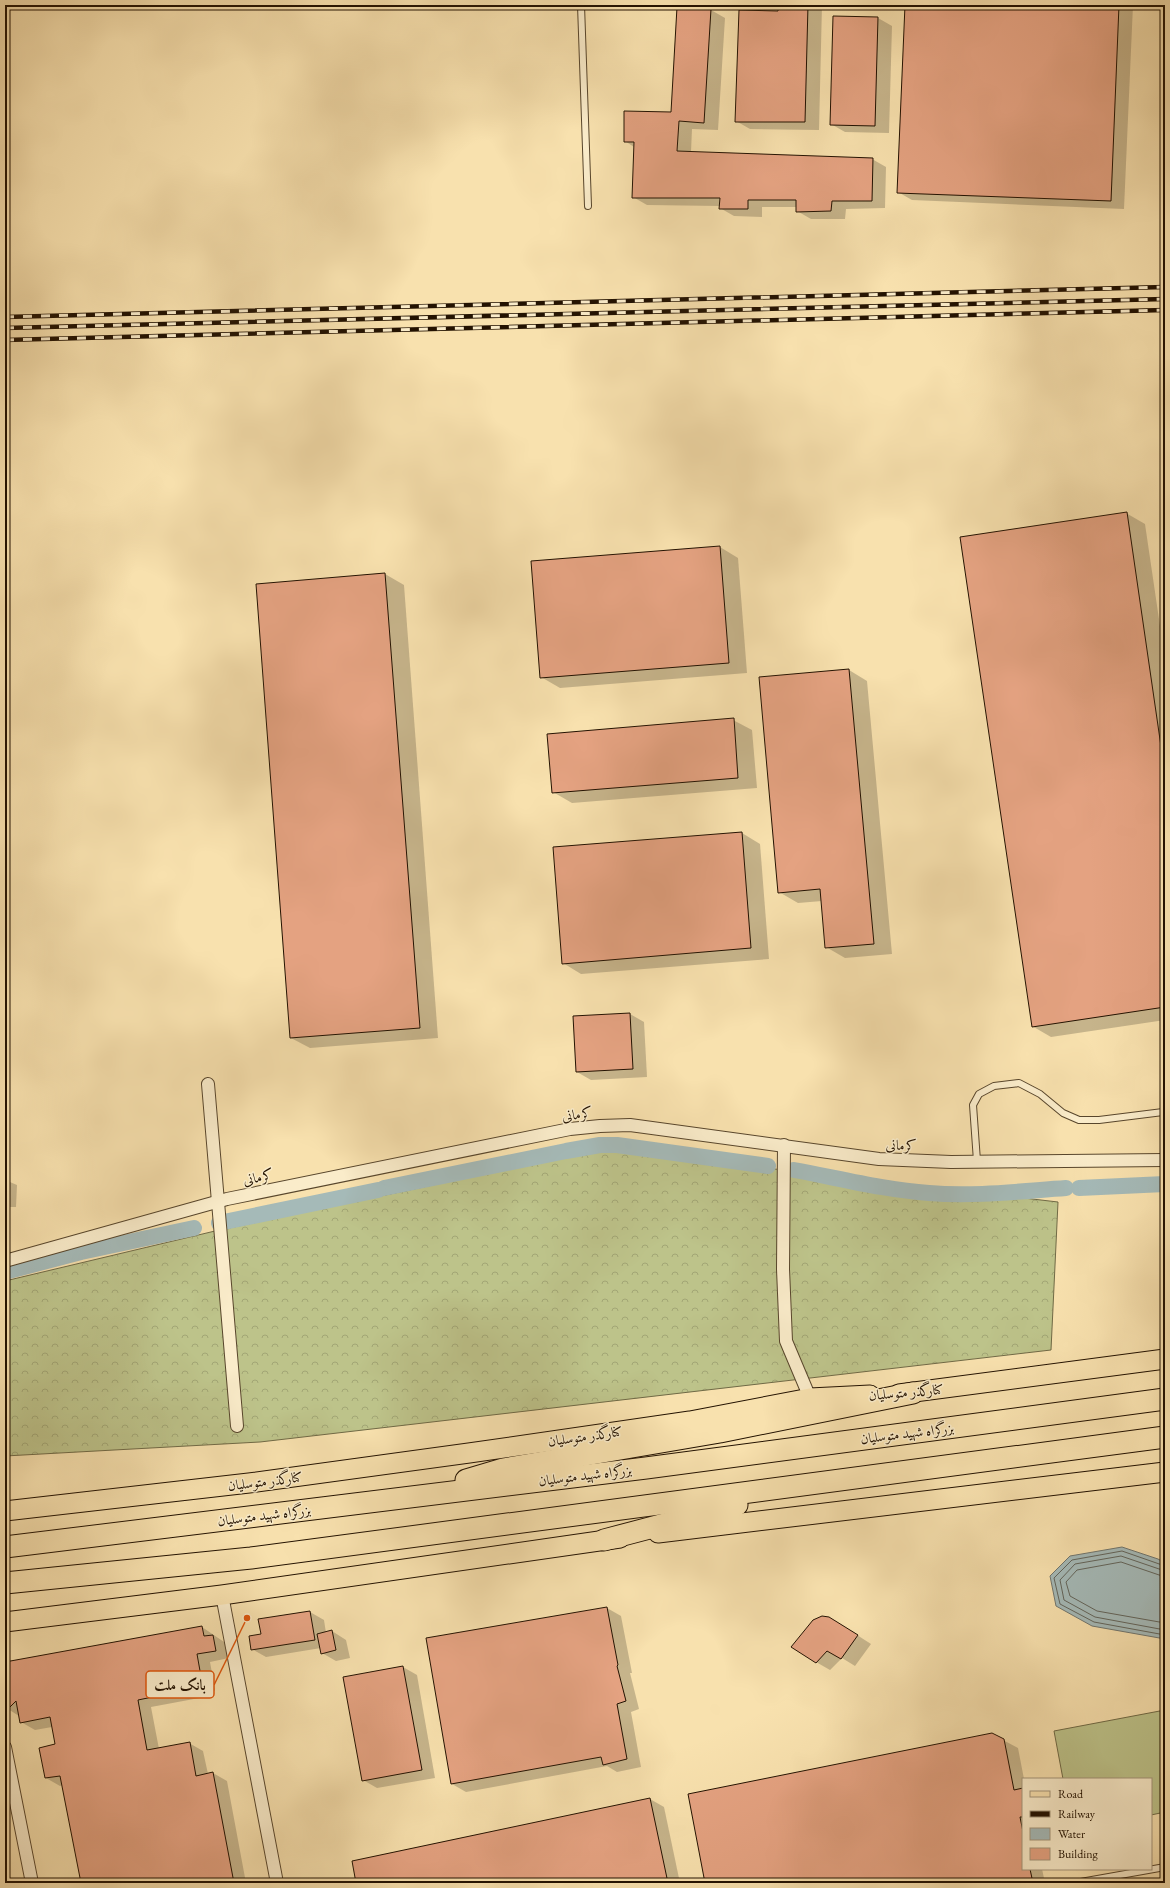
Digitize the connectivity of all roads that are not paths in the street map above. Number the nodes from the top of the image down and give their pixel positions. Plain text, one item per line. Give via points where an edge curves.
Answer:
1 (581, 5) edge
2 (588, 206) dead end
3 (208, 1084) dead end
4 (1163, 1112) dead end
5 (784, 1145) junction
6 (1165, 1160) edge
7 (977, 1161) junction
8 (217, 1202) junction
9 (5, 1261) edge
10 (1165, 1359) edge
11 (913, 1393) junction
12 (810, 1398) junction
13 (1165, 1400) edge
14 (237, 1426) dead end
15 (1165, 1437) edge
16 (1165, 1472) edge
17 (824, 1482) junction
18 (410, 1496) junction
19 (5, 1511) edge
20 (604, 1540) junction
21 (5, 1547) edge
22 (5, 1582) edge
23 (222, 1595) junction
24 (5, 1622) edge
25 (5, 1747) edge
26 (1165, 1867) edge
27 (1152, 1869) edge
28 (1148, 1870) edge
29 (32, 1883) edge
30 (277, 1883) edge
31 (1075, 1883) edge

1 - 2 lane
3 - 8 street
4 - 7 lane via 1079,1120 1063,1113 1040,1094 1019,1083 994,1086 979,1094 972,1105
5 - 7 street, کرمانی via 880,1159
5 - 8 street, کرمانی via 630,1125 570,1129
5 - 12 street via 783,1269 786,1342
6 - 7 street, کرمانی
8 - 9 street, کرمانی
8 - 14 street
10 - 11 main road, کنارگذر متوسلیان
11 - 12 main road, کنارگذر متوسلیان
11 - 18 highway via 720,1432 503,1469
12 - 19 main road, کنارگذر متوسلیان via 690,1421 469,1453 249,1483
13 - 18 highway, بزرگراه شهید متوسلیان via 654,1467
15 - 17 highway
16 - 20 main road
17 - 20 highway
17 - 22 highway via 251,1558
18 - 21 highway, بزرگراه شهید متوسلیان
20 - 23 main road
23 - 24 main road
23 - 30 street
25 - 29 street
26 - 27 lane
28 - 31 lane

